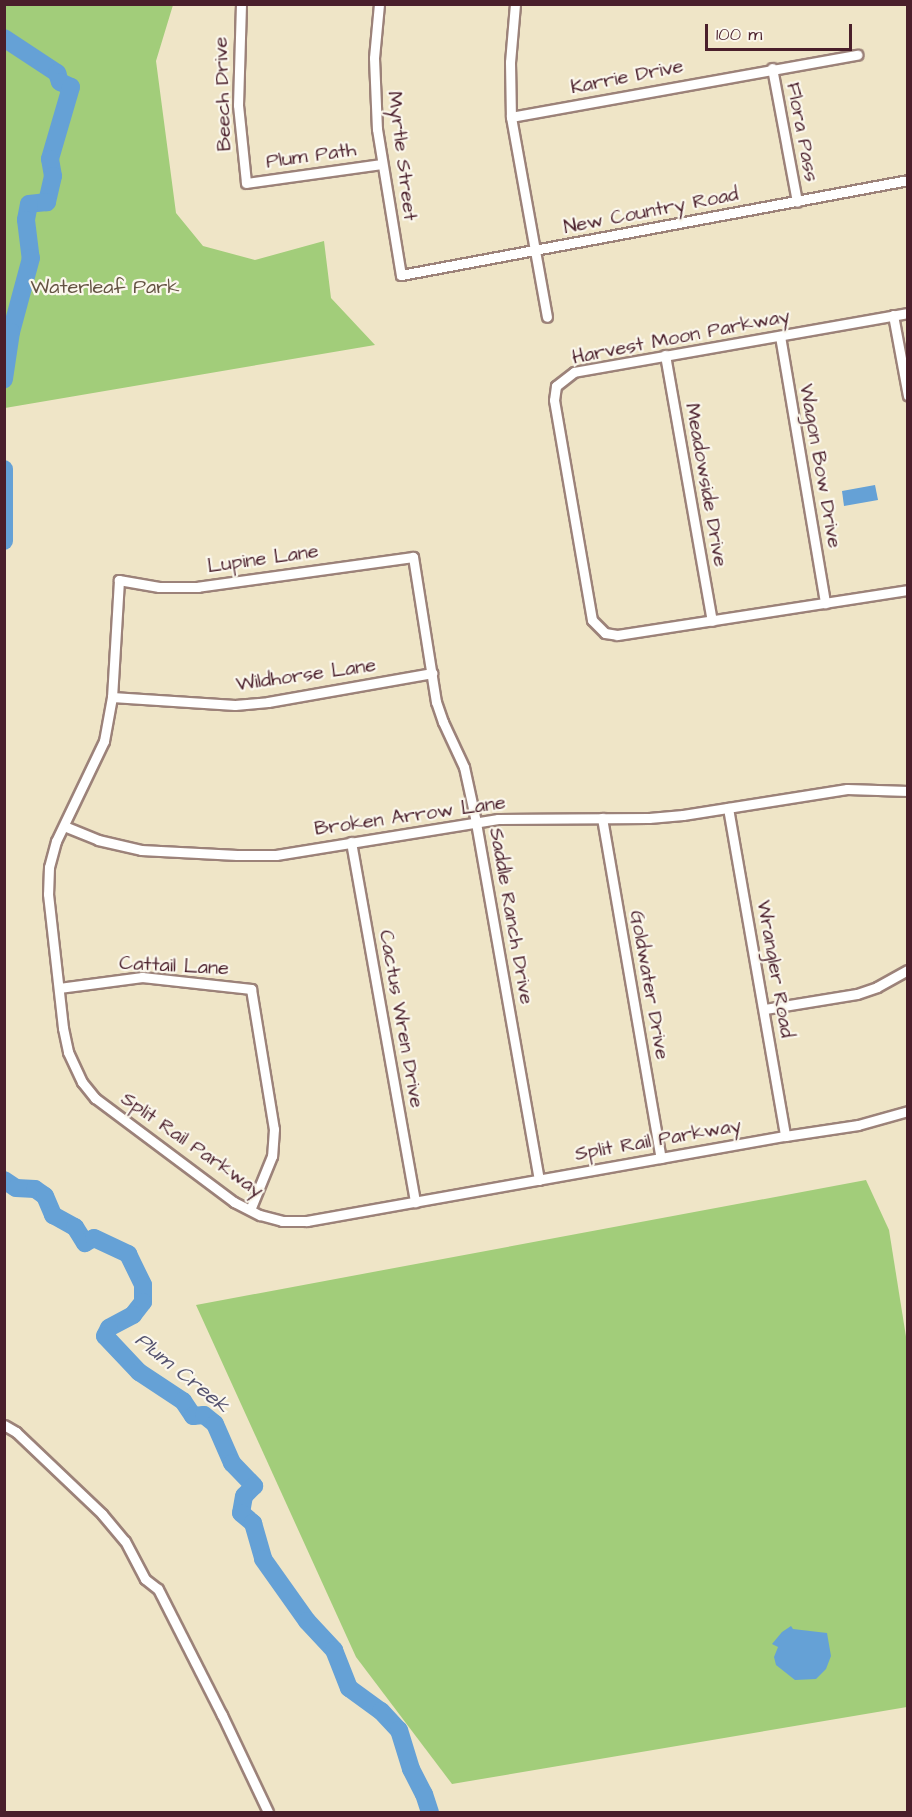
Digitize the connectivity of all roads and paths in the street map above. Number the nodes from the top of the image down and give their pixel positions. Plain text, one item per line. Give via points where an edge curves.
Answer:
1 (241, 4) edge
2 (379, 4) edge
3 (515, 4) edge
4 (857, 55) dead end
5 (772, 69) junction
6 (512, 117) junction
7 (381, 164) junction
8 (908, 180) edge
9 (246, 183) joint
10 (797, 202) junction
11 (534, 250) junction
12 (401, 275) joint
13 (908, 313) edge
14 (893, 315) junction
15 (547, 317) dead end
16 (780, 336) junction
17 (665, 355) junction
18 (908, 396) edge
19 (412, 556) joint
20 (119, 580) joint
21 (908, 590) edge
22 (825, 603) junction
23 (712, 621) junction
24 (432, 673) junction
25 (112, 697) junction
26 (908, 791) edge
27 (728, 808) junction
28 (602, 818) junction
29 (476, 822) junction
30 (64, 826) junction
31 (351, 842) junction
32 (908, 970) edge
33 (59, 988) junction
34 (765, 1010) junction
35 (908, 1111) edge
36 (785, 1136) junction
37 (661, 1158) junction
38 (539, 1180) junction
39 (415, 1202) junction
40 (250, 1210) junction
41 (4, 1425) edge
42 (268, 1812) edge

1 - 9 street, Beech Drive via 238,105
2 - 7 street, Myrtle Street via 374,99
3 - 6 street via 510,62
4 - 5 street, Karrie Drive
5 - 6 street, Karrie Drive
5 - 10 street, Flora Pass
6 - 11 street
7 - 9 street, Plum Path
7 - 12 street, Myrtle Street
8 - 10 street, New Country Road
10 - 11 street, New Country Road
11 - 12 street, New Country Road
11 - 15 street
13 - 14 street, Harvest Moon Parkway
14 - 16 street, Harvest Moon Parkway
14 - 18 street
16 - 17 street, Harvest Moon Parkway
16 - 22 street, Wagon Bow Drive
17 - 23 street, Meadowside Drive
17 - 23 street, Harvest Moon Parkway via 574,372 556,386 554,400 592,620 605,633 617,635
19 - 20 street, Lupine Lane via 198,587
19 - 24 street, Saddle Ranch Drive
20 - 25 street, Split Rail Parkway
21 - 22 street, Harvest Moon Parkway
22 - 23 street, Harvest Moon Parkway
24 - 25 street, Wildhorse Lane via 235,705
24 - 29 street, Saddle Ranch Drive via 442,722 464,767
25 - 30 street, Split Rail Parkway via 104,741
26 - 27 street, Broken Arrow Lane via 847,789
27 - 28 street, Broken Arrow Lane via 683,815
27 - 34 street, Wrangler Road
28 - 29 street, Broken Arrow Lane
28 - 37 street, Goldwater Drive
29 - 31 street, Broken Arrow Lane
29 - 38 street, Saddle Ranch Drive
30 - 31 street, Broken Arrow Lane via 98,840 141,850 276,855
30 - 33 street, Split Rail Parkway via 49,867 48,894
31 - 39 street, Cactus Wren Drive
32 - 34 street via 857,994
33 - 40 street, Split Rail Parkway via 68,1052 82,1082 95,1098
33 - 40 street, Cattail Lane via 142,977 251,989 274,1129 272,1156
34 - 36 street, Wrangler Road
35 - 36 street, Split Rail Parkway via 858,1125
36 - 37 street, Split Rail Parkway
37 - 38 street, Split Rail Parkway
38 - 39 street, Split Rail Parkway
39 - 40 street, Split Rail Parkway via 307,1221 282,1221
41 - 42 street via 102,1514 125,1541 145,1579 158,1589

